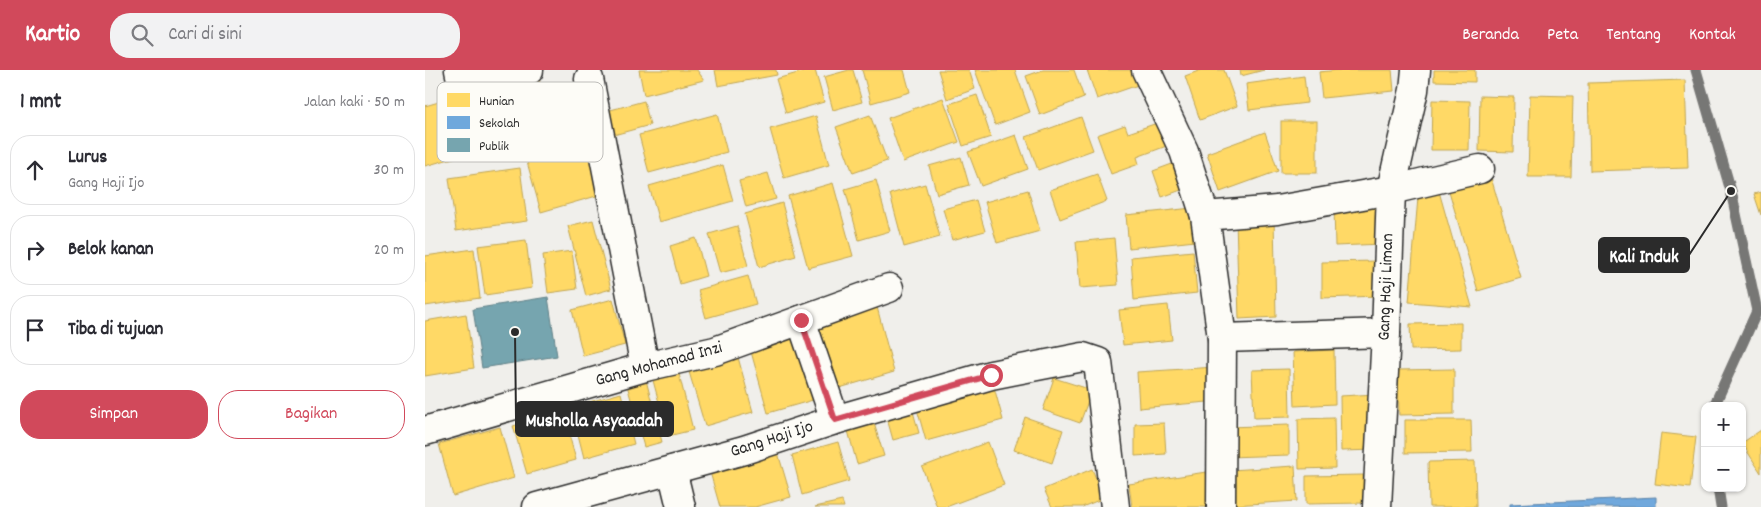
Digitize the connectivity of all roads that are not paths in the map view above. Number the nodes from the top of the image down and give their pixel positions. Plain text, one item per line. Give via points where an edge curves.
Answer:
1 (529, 70) edge
2 (1146, 70) edge
3 (1416, 70) edge
4 (472, 82) edge
5 (603, 152) edge
6 (1480, 169) dead end
7 (1391, 190) junction
8 (1205, 216) junction
9 (889, 288) dead end
10 (801, 320) junction
11 (1386, 333) junction
12 (1221, 338) junction
13 (645, 367) junction
14 (835, 420) junction
15 (425, 431) edge
16 (672, 470) junction
17 (537, 507) edge
18 (681, 507) edge
19 (1115, 507) edge
20 (1221, 507) edge
21 (1377, 507) edge

1 - 4 street
2 - 8 street via 1184,151
3 - 7 street, Gang Haji Liman
5 - 13 street
6 - 7 street
7 - 8 street via 1277,210
7 - 11 street, Gang Haji Liman
8 - 12 street
9 - 10 street, Gang Mohamad Inzi
10 - 13 street, Gang Mohamad Inzi via 715,351
10 - 14 street
11 - 12 street
11 - 21 street, Gang Haji Liman
12 - 20 street
13 - 15 street, Gang Mohamad Inzi
14 - 16 street, Gang Haji Ijo
14 - 19 street, Gang Haji Ijo via 991,375 1083,357 1098,362
16 - 17 street, Gang Haji Ijo
16 - 18 street

